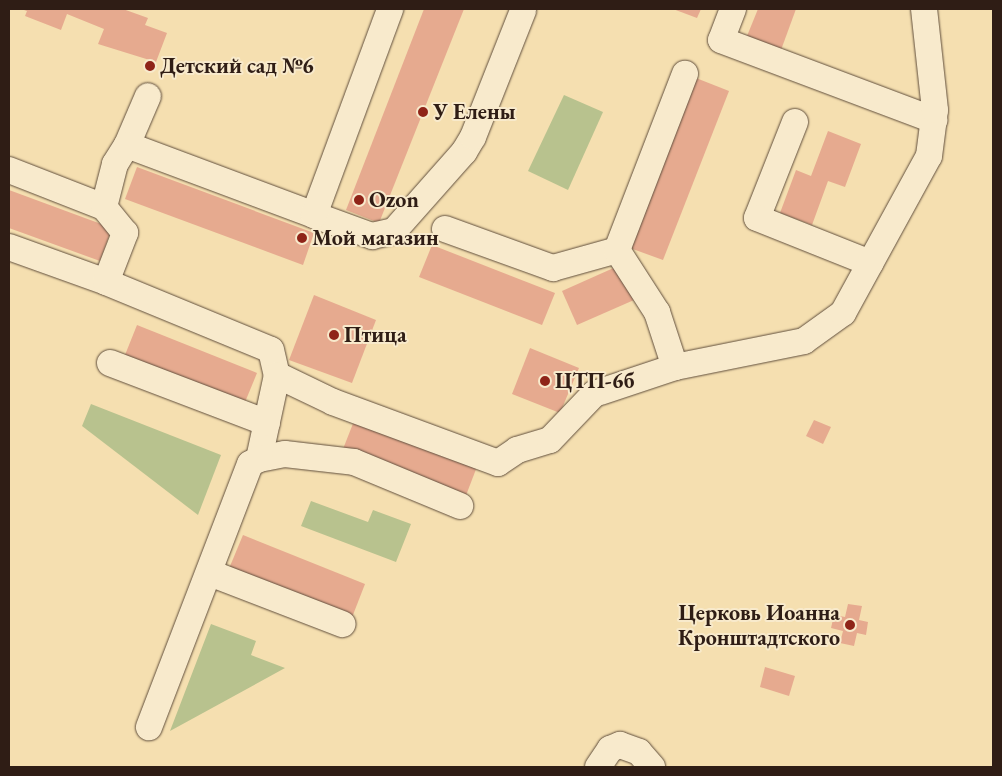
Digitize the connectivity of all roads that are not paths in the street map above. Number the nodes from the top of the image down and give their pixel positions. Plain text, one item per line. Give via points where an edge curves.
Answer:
1 (390, 9) edge
2 (733, 9) edge
3 (924, 9) edge
4 (523, 12) dead end
5 (685, 74) dead end
6 (148, 96) dead end
7 (934, 120) junction
8 (795, 122) dead end
9 (126, 145) junction
10 (9, 170) edge
11 (104, 207) junction
12 (314, 215) junction
13 (444, 230) dead end
14 (9, 247) edge
15 (617, 250) junction
16 (870, 263) junction
17 (106, 282) junction
18 (110, 363) dead end
19 (675, 367) junction
20 (277, 375) junction
21 (267, 423) junction
22 (258, 459) junction
23 (460, 506) dead end
24 (210, 573) junction
25 (342, 624) dead end
26 (149, 727) dead end
27 (598, 767) edge
28 (652, 767) edge

1 - 12 lane
2 - 7 lane via 721,40
3 - 7 lane
4 - 12 lane via 473,137 464,152 394,231 372,236
5 - 15 lane
6 - 9 lane
7 - 16 lane via 929,156
8 - 16 lane via 757,218
9 - 11 lane via 115,164
9 - 12 lane
10 - 11 lane
11 - 17 lane via 125,233
13 - 15 lane via 553,268
14 - 17 lane
15 - 19 lane via 657,312
16 - 19 lane via 843,313 804,341
17 - 20 lane via 271,350
18 - 21 lane
19 - 20 lane via 594,394 550,440 517,450 498,463 333,402
20 - 21 lane
21 - 22 lane
22 - 23 lane via 285,454 354,462
22 - 24 lane via 250,464
24 - 25 lane
24 - 26 lane
27 - 28 lane via 610,749 620,745 639,752

